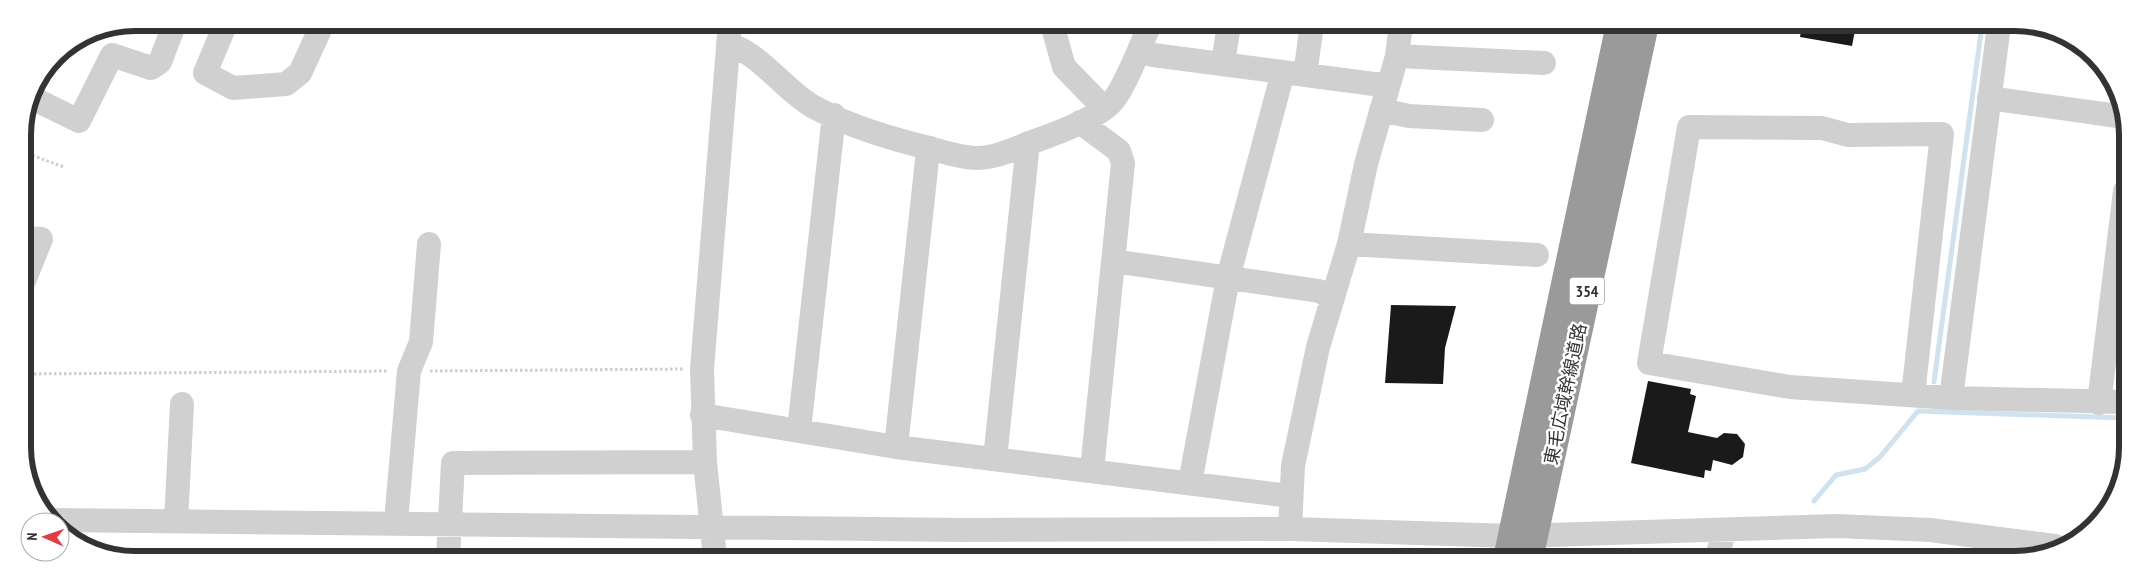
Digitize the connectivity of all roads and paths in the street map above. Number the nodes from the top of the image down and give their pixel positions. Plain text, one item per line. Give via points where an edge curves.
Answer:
1 (172, 31) edge
2 (223, 31) edge
3 (319, 31) edge
4 (1054, 31) edge
5 (1147, 31) edge
6 (1228, 31) edge
7 (1309, 31) edge
8 (1401, 31) edge
9 (1619, 31) edge
10 (1643, 31) edge
11 (1998, 31) edge
12 (729, 33) edge
13 (1140, 50) junction
14 (1397, 56) junction
15 (1544, 63) dead end
16 (1223, 64) junction
17 (1294, 74) junction
18 (1389, 84) junction
19 (1989, 98) junction
20 (37, 101) edge
21 (1104, 108) junction
22 (1381, 110) junction
23 (834, 115) junction
24 (2117, 116) edge
25 (1482, 120) dead end
26 (1080, 122) junction
27 (1028, 143) junction
28 (930, 148) junction
29 (31, 155) edge
30 (64, 167) dead end
31 (31, 238) edge
32 (2119, 240) edge
33 (428, 244) dead end
34 (1349, 244) junction
35 (1537, 255) dead end
36 (1113, 261) junction
37 (31, 264) edge
38 (1228, 278) junction
39 (1333, 298) junction
40 (702, 369) junction
41 (409, 371) junction
42 (31, 374) edge
43 (1913, 395) junction
44 (1951, 398) junction
45 (2119, 402) edge
46 (2099, 403) junction
47 (182, 404) dead end
48 (702, 414) junction
49 (800, 430) junction
50 (896, 447) junction
51 (995, 459) junction
52 (705, 462) junction
53 (1092, 470) junction
54 (1190, 483) junction
55 (1290, 496) junction
56 (70, 520) edge
57 (176, 521) junction
58 (396, 522) junction
59 (450, 523) junction
60 (712, 526) junction
61 (1290, 530) junction
62 (1725, 530) junction
63 (1520, 547) edge
64 (2043, 547) edge
65 (448, 551) edge
66 (714, 551) edge
67 (1718, 551) edge

1 - 20 street via 160,62 151,68 112,55 79,121
2 - 3 street via 205,73 233,88 286,84 300,73
4 - 21 street via 1064,67
5 - 13 street
6 - 16 street
7 - 17 street
8 - 14 street
9 - 63 highway, 東毛広域幹線道路 / 354
10 - 63 highway, 東毛広域幹線道路 / 354
11 - 19 street
12 - 23 street via 790,90
12 - 40 street
13 - 16 street via 1153,55
13 - 21 street via 1112,101
14 - 15 street
14 - 18 street
16 - 17 street
17 - 18 street
17 - 38 street
18 - 22 street
19 - 24 street
19 - 44 street
21 - 26 street
22 - 25 street via 1409,116
22 - 34 street
23 - 28 street via 872,132
23 - 49 street
26 - 27 street
26 - 36 street via 1122,156
27 - 28 street via 978,158
27 - 51 street
28 - 50 street
29 - 30 path
31 - 37 street via 41,239
32 - 46 street
33 - 41 street via 421,342
34 - 35 street
34 - 39 street
36 - 38 street
36 - 53 street
38 - 39 street via 1319,291
38 - 54 street
39 - 55 street via 1318,347 1293,466
40 - 41 path
40 - 48 street
41 - 42 path
41 - 58 street
43 - 43 street via 1790,387 1649,363 1689,127 1822,128 1848,135 1942,134
43 - 44 street
44 - 46 street
45 - 46 street
47 - 57 street
48 - 49 street
48 - 52 street
49 - 50 street
50 - 51 street
51 - 53 street
52 - 59 street via 453,463
52 - 60 street
53 - 54 street
54 - 55 street
55 - 61 street
56 - 57 street
57 - 58 street
58 - 59 street
59 - 60 street
59 - 65 street
60 - 61 street
60 - 66 street
61 - 63 street
62 - 63 street
62 - 64 street via 1856,526 1930,530
62 - 67 street

